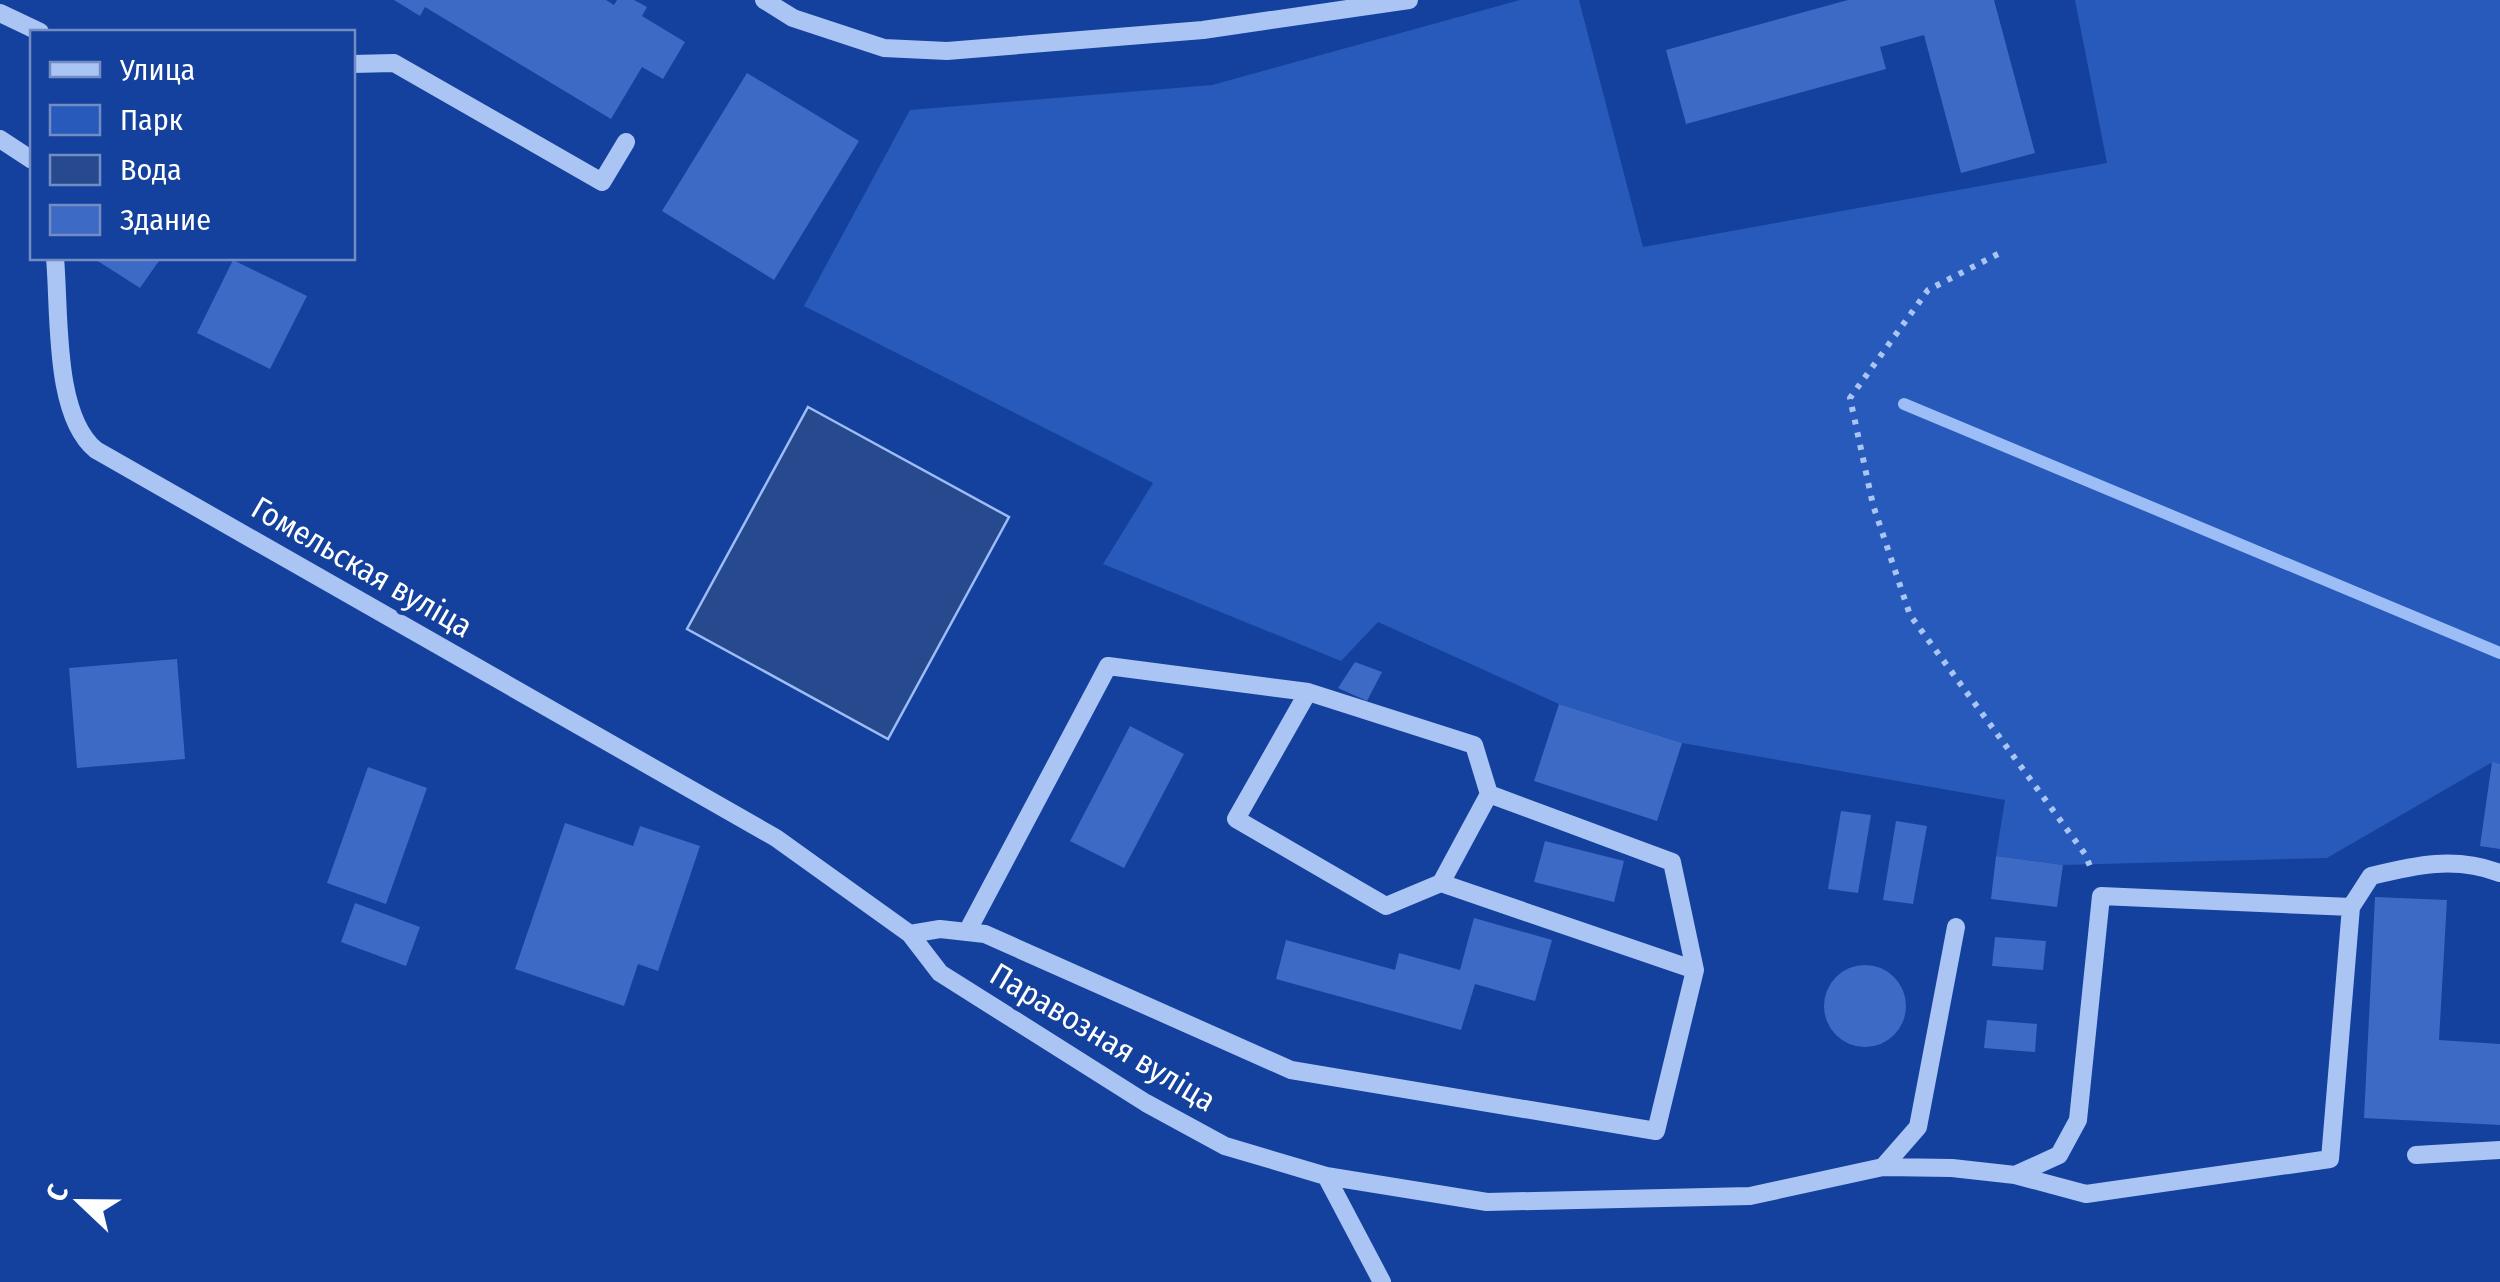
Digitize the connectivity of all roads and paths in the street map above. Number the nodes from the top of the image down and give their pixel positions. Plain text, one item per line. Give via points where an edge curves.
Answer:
1 (764, 0) edge
2 (1409, 0) edge
3 (0, 12) edge
4 (36, 30) edge
5 (355, 64) edge
6 (0, 139) edge
7 (626, 142) dead end
8 (30, 159) edge
9 (1998, 254) dead end
10 (55, 260) edge
11 (1308, 692) junction
12 (1489, 794) junction
13 (776, 838) joint
14 (2500, 873) edge
15 (1442, 882) junction
16 (2101, 896) junction
17 (2351, 908) junction
18 (1956, 927) dead end
19 (967, 932) junction
20 (910, 934) junction
21 (1695, 970) junction
22 (2500, 1150) edge
23 (2416, 1155) dead end
24 (1883, 1167) junction
25 (2015, 1175) junction
26 (1326, 1176) junction
27 (1382, 1282) edge

1 - 2 street via 793,18 884,48 947,51 1203,30
3 - 4 street
5 - 7 street via 394,64 602,182
6 - 8 street
9 - 16 path via 1928,290 1850,398 1872,505 1910,615 2085,854
10 - 13 street, Гомельская вуліца via 68,412 81,438
11 - 12 street via 1474,745
11 - 15 street via 1236,819 1386,906
11 - 19 street via 1108,666
12 - 15 street
12 - 21 street via 1672,862
13 - 20 street, Паравозная вуліца
14 - 17 street via 2431,862 2371,876
15 - 21 street
16 - 17 street
16 - 25 street via 2078,1120 2059,1155
17 - 25 street, Паравозная вуліца via 2330,1159 2086,1194
18 - 24 street via 1918,1126
19 - 20 street
19 - 21 street via 985,934 1290,1070 1656,1132
20 - 26 street, Паравозная вуліца via 940,973 1146,1103 1225,1146
22 - 23 street
24 - 25 street, Паравозная вуліца
24 - 26 street, Паравозная вуліца via 1750,1196 1487,1202
26 - 27 street

